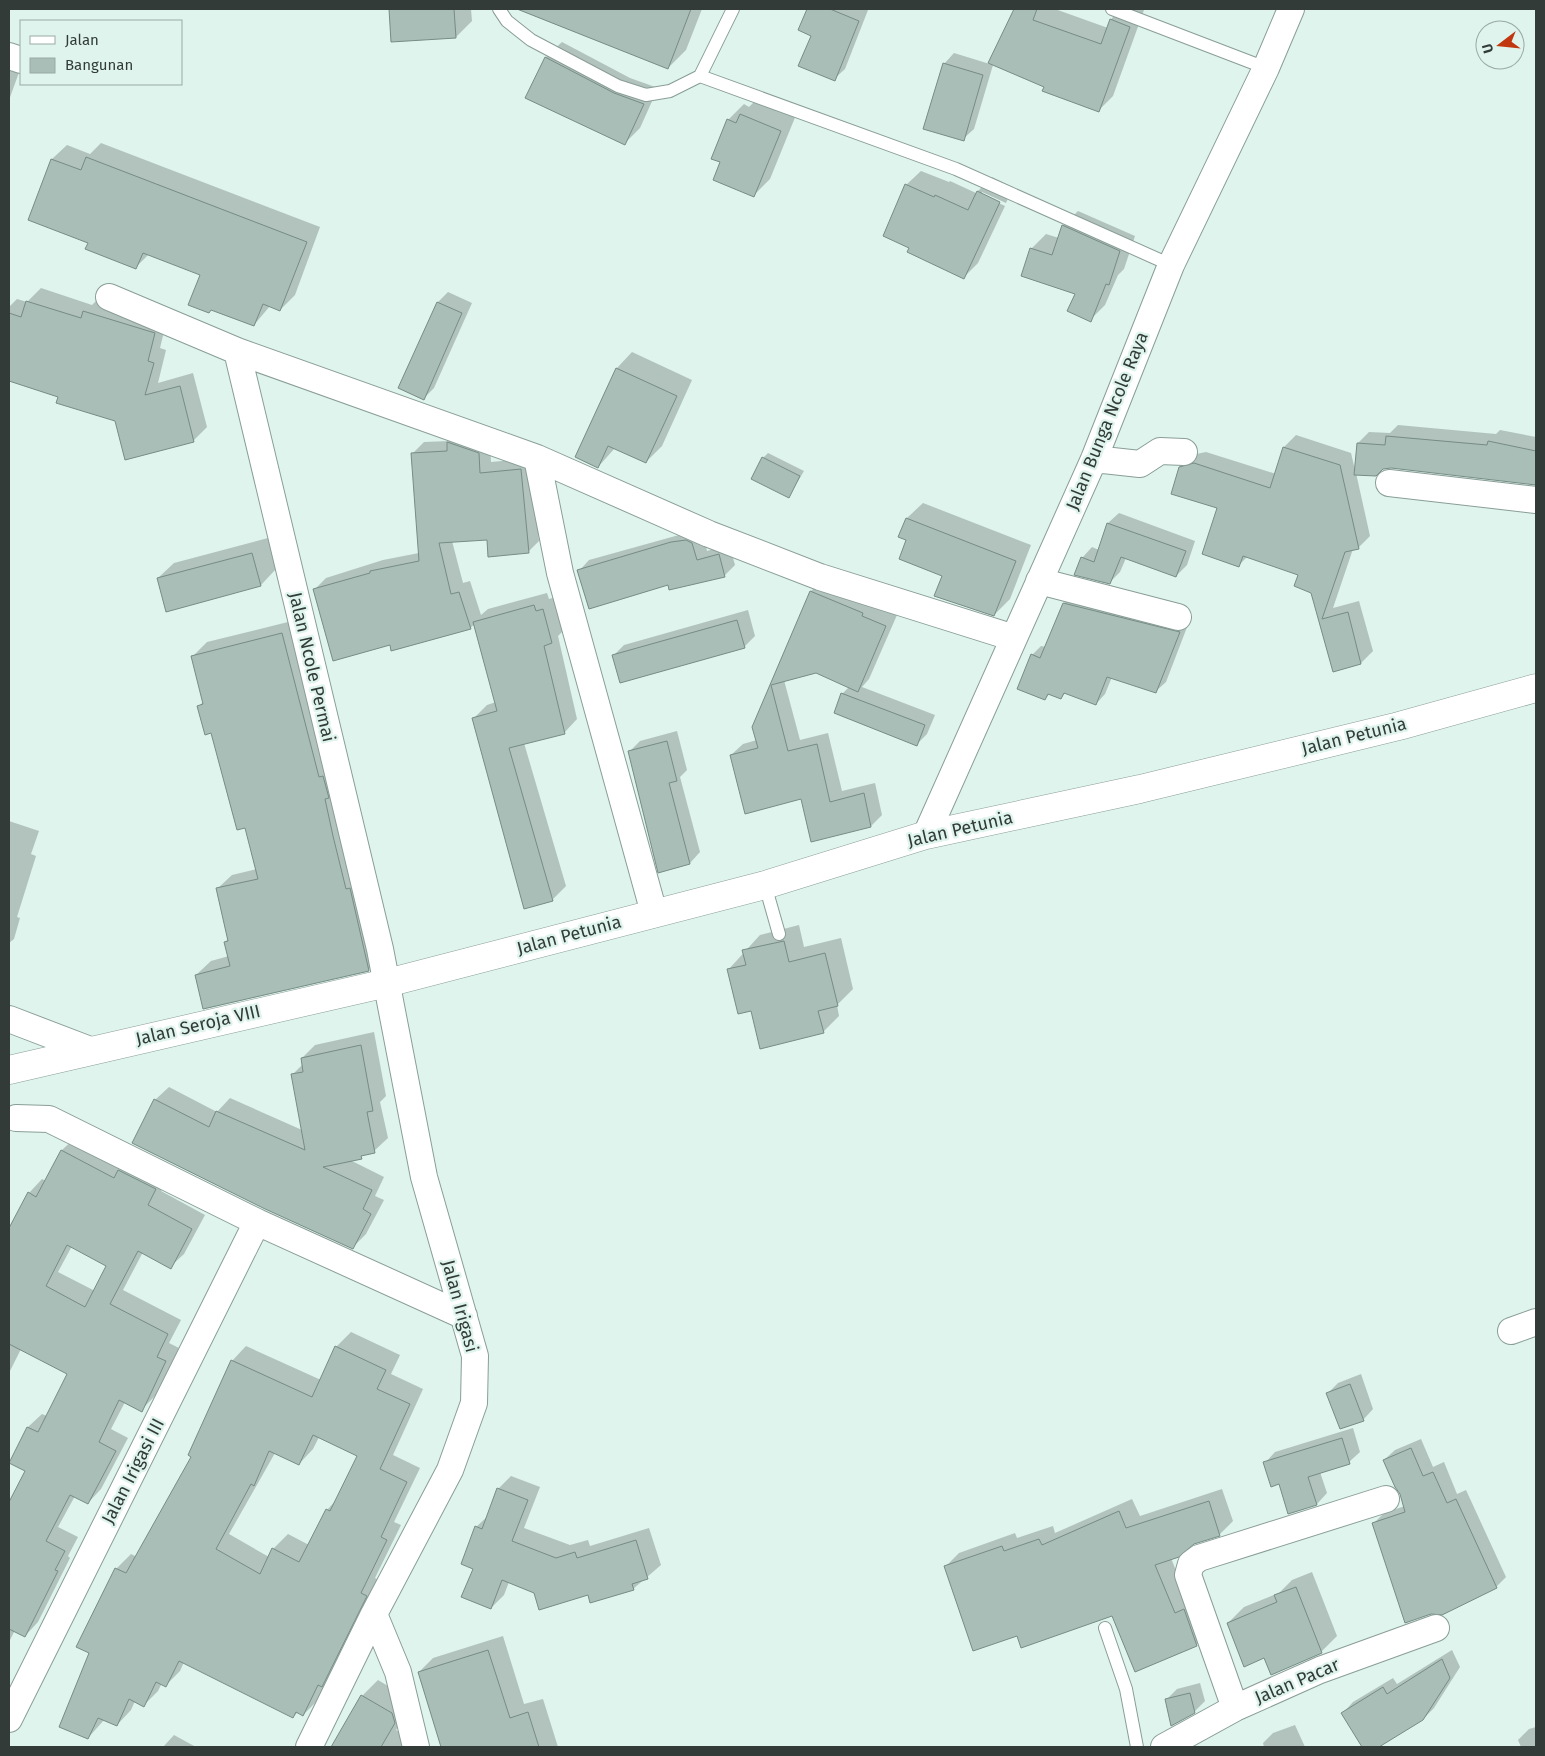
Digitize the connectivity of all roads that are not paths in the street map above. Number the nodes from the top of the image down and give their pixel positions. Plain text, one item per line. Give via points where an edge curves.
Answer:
1 (498, 9) edge
2 (733, 9) edge
3 (1112, 9) edge
4 (1291, 9) edge
5 (1266, 68) junction
6 (700, 76) junction
7 (1171, 265) junction
8 (108, 297) dead end
9 (237, 351) junction
10 (1184, 452) dead end
11 (537, 458) junction
12 (1094, 459) junction
13 (1389, 483) dead end
14 (1536, 500) edge
15 (1039, 581) junction
16 (1178, 617) dead end
17 (1014, 638) junction
18 (1536, 688) edge
19 (926, 835) junction
20 (765, 885) junction
21 (654, 913) junction
22 (780, 934) dead end
23 (387, 982) junction
24 (9, 1019) edge
25 (90, 1050) junction
26 (9, 1070) edge
27 (11, 1118) edge
28 (257, 1222) junction
29 (464, 1316) junction
30 (1536, 1322) edge
31 (1511, 1331) dead end
32 (1386, 1499) dead end
33 (374, 1614) junction
34 (1105, 1628) dead end
35 (1436, 1628) dead end
36 (1235, 1708) junction
37 (9, 1719) edge
38 (309, 1747) edge
39 (416, 1747) edge
40 (1137, 1747) edge
41 (1164, 1747) edge

1 - 6 lane via 519,32 618,86 646,94 670,92
2 - 6 lane
3 - 5 lane
4 - 5 street, Jalan Bunga Ncole Raya
5 - 7 street, Jalan Bunga Ncole Raya
6 - 7 lane via 956,169
7 - 12 street, Jalan Bunga Ncole Raya
8 - 9 street
9 - 11 street
9 - 23 street, Jalan Ncole Permai
10 - 12 street via 1160,451 1140,464
11 - 17 street via 709,534 820,577
11 - 21 street via 560,573
12 - 15 street, Jalan Bunga Ncole Raya
13 - 14 street
15 - 16 street
15 - 17 street, Jalan Bunga Ncole Raya
17 - 19 street, Jalan Bunga Ncole Raya
18 - 19 street, Jalan Petunia via 1399,726 1150,786
19 - 20 street, Jalan Petunia
20 - 21 street, Jalan Petunia
20 - 22 lane
21 - 23 street, Jalan Petunia
23 - 25 street, Jalan Seroja VIII
23 - 29 street, Jalan Irigasi via 424,1177
24 - 25 street
25 - 26 street, Jalan Seroja VIII
27 - 28 street via 49,1119
28 - 29 street
28 - 37 street, Jalan Irigasi III
29 - 33 street, Jalan Irigasi via 475,1356 474,1403 468,1425 450,1470
30 - 31 street
32 - 36 street via 1199,1558 1191,1564 1188,1575
33 - 38 street, Jalan Irigasi
33 - 39 street via 398,1672
34 - 40 lane via 1126,1689
35 - 36 street, Jalan Pacar via 1320,1670
36 - 41 street, Jalan Pacar

